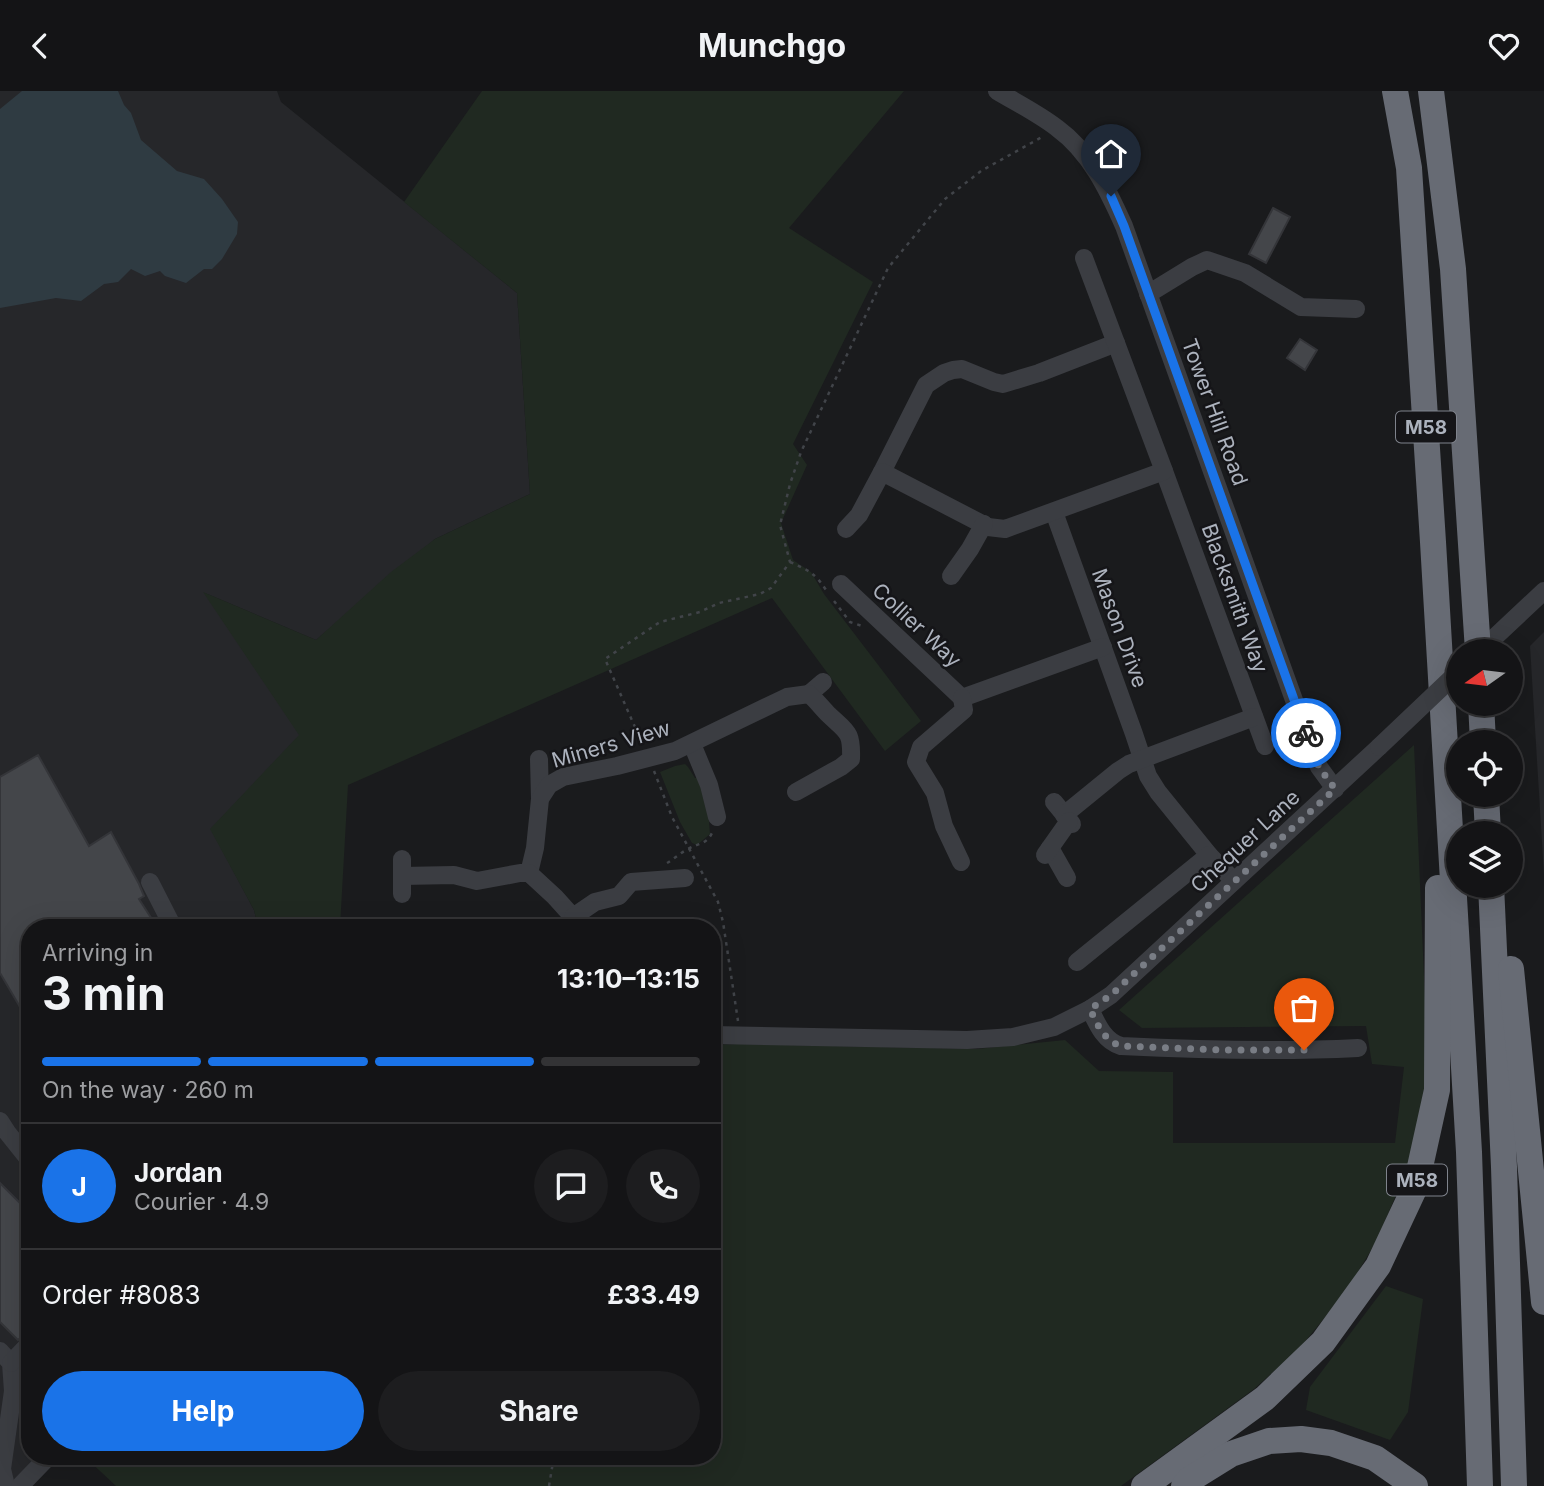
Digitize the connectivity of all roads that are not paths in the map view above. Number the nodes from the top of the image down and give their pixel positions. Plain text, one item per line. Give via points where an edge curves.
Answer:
1 (997, 91) edge
2 (1395, 91) edge
3 (1431, 91) edge
4 (1084, 258) dead end
5 (1148, 294) junction
6 (1356, 309) dead end
7 (1116, 343) junction
8 (1164, 471) junction
9 (882, 472) junction
10 (1054, 512) junction
11 (984, 524) junction
12 (846, 529) dead end
13 (951, 576) dead end
14 (841, 584) dead end
15 (1540, 595) edge
16 (1478, 639) edge
17 (1492, 639) edge
18 (1103, 647) junction
19 (1446, 683) edge
20 (962, 698) junction
21 (1254, 717) junction
22 (692, 744) junction
23 (1265, 746) dead end
24 (539, 758) dead end
25 (1142, 759) junction
26 (1446, 763) joint
27 (1335, 789) junction
28 (796, 792) dead end
29 (540, 799) junction
30 (1449, 807) edge
31 (717, 817) road end
32 (1209, 855) junction
33 (961, 862) dead end
34 (529, 873) junction
35 (402, 876) dead end
36 (685, 878) dead end
37 (1067, 878) dead end
38 (1234, 881) junction
39 (150, 882) dead end
40 (1493, 898) edge
41 (1495, 898) edge
42 (169, 919) edge
43 (573, 919) edge
44 (578, 919) edge
45 (1077, 962) dead end
46 (1090, 1009) junction
47 (721, 1035) edge
48 (1358, 1048) dead end
49 (0, 1121) edge
50 (21, 1150) edge
51 (1472, 1270) junction
52 (1544, 1302) edge
53 (6, 1357) edge
54 (40, 1465) edge
55 (6, 1486) edge
56 (20, 1486) edge
57 (1144, 1486) edge
58 (1184, 1486) edge
59 (1415, 1486) edge
60 (1464, 1486) edge
61 (1480, 1486) edge
62 (1514, 1486) edge

1 - 5 street, Tower Hill Road via 1057,128 1094,167 1124,226
2 - 26 highway, M58 via 1409,168
3 - 16 highway, M58 via 1453,268
4 - 7 street
5 - 6 street via 1207,260 1245,273 1301,307
5 - 27 street, Tower Hill Road via 1315,758
7 - 8 street
7 - 9 street via 1003,384 962,369 936,377 926,385
8 - 10 street
8 - 21 street, Blacksmith Way
9 - 11 street
9 - 12 street via 859,515
10 - 11 street via 1005,529
10 - 18 street, Mason Drive
11 - 13 street
14 - 20 street, Collier Way
15 - 17 street
18 - 20 street, Collier Way
18 - 25 street, Mason Drive
19 - 27 street, Chequer Lane, bridge
20 - 33 street, Collier Way via 964,710 921,747 916,762 935,793
21 - 23 street, Blacksmith Way
21 - 25 street
22 - 28 street, Miners View via 787,697 816,688 828,714 848,731 851,759
22 - 29 street, Miners View via 563,777 548,785
22 - 31 street, Miners View
24 - 29 street
25 - 32 street, Mason Drive via 1158,792
25 - 37 street via 1118,771 1065,816 1048,851
26 - 57 highway, M58 via 1438,874 1437,1090 1416,1185 1378,1266 1323,1342 1265,1398
27 - 38 street, Chequer Lane
29 - 34 street, Miners View
30 - 51 highway, M58
32 - 38 street, Mason Drive
32 - 45 street
34 - 35 street via 477,881 454,875
34 - 43 street
36 - 44 street via 631,882 619,896 595,902
38 - 46 street, Chequer Lane
39 - 42 street
40 - 62 highway
41 - 52 highway via 1511,964
46 - 47 street, Chequer Lane via 1054,1027 979,1040
46 - 48 street via 1101,1031 1121,1046 1248,1051
49 - 50 street
51 - 60 highway, M58 via 1463,1372
51 - 61 highway, M58
53 - 55 street via 13,1391 2,1469
54 - 56 street
58 - 59 highway via 1230,1454 1269,1441 1301,1439 1331,1443 1375,1458

